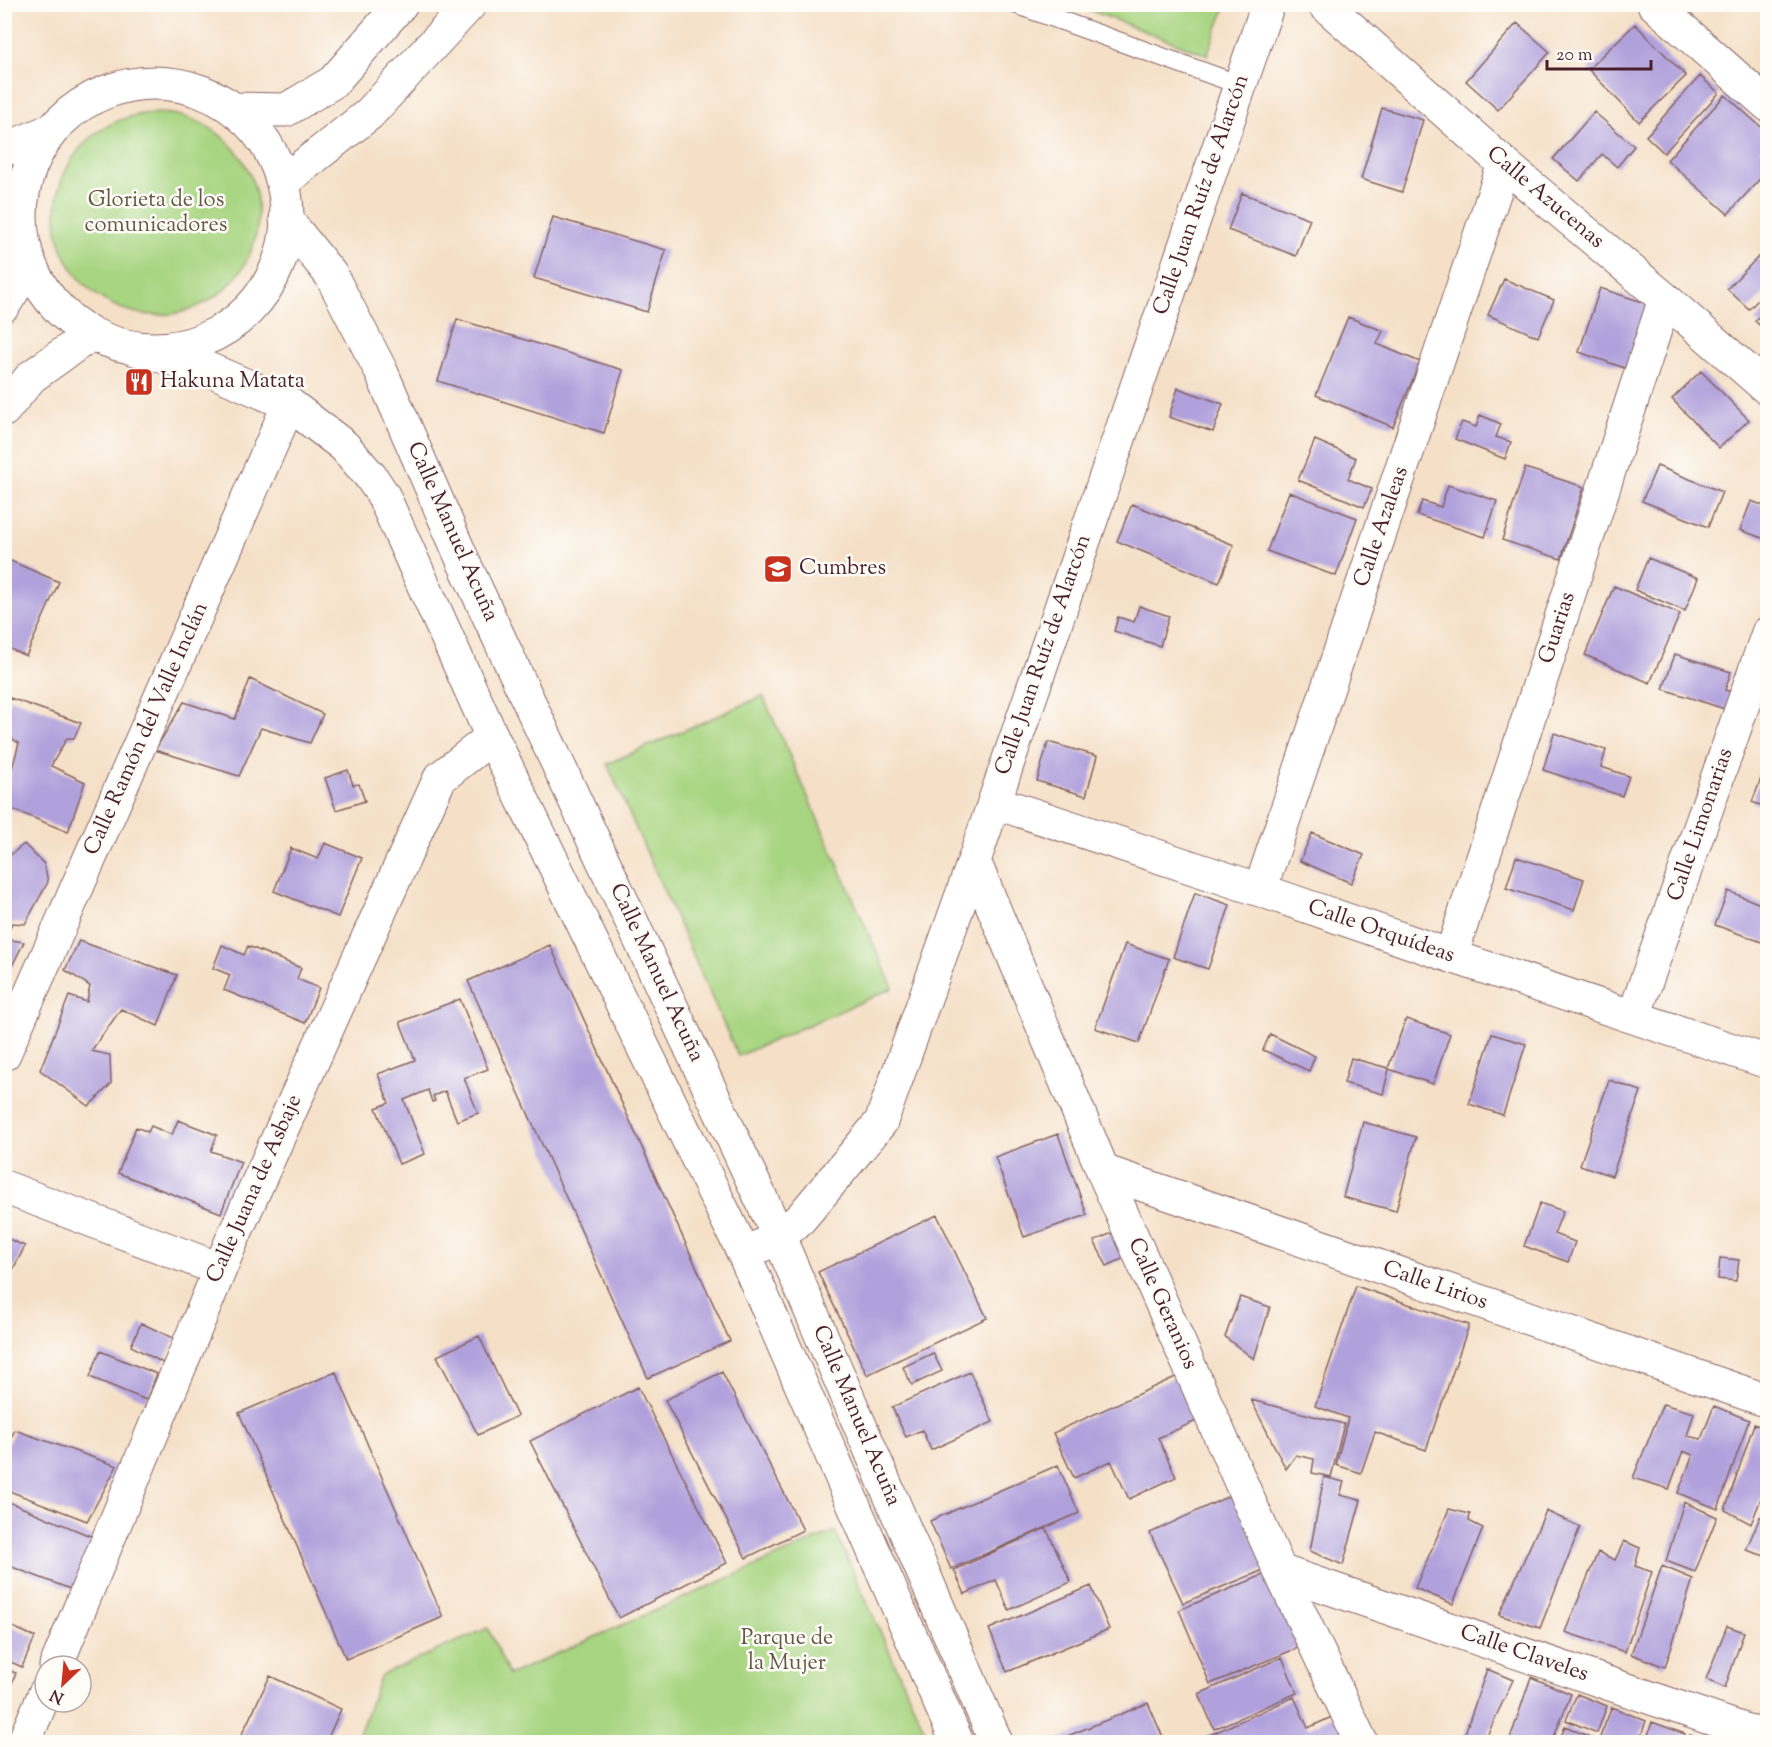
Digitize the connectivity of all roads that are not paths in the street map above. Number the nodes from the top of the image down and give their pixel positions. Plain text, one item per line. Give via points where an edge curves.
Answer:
1 (401, 4) edge
2 (470, 4) edge
3 (1015, 4) edge
4 (1268, 4) edge
5 (1324, 4) edge
6 (1654, 4) edge
7 (1239, 85) junction
8 (1767, 105) edge
9 (234, 109) junction
10 (49, 131) junction
11 (4, 150) edge
12 (1504, 164) junction
13 (284, 181) junction
14 (286, 219) junction
15 (19, 248) edge
16 (1665, 299) junction
17 (4, 304) edge
18 (91, 334) junction
19 (132, 348) junction
20 (1767, 389) edge
21 (289, 404) junction
22 (4, 410) edge
23 (1767, 633) edge
24 (492, 737) junction
25 (994, 802) junction
26 (974, 861) junction
27 (1260, 890) junction
28 (1451, 956) junction
29 (1634, 1016) junction
30 (4, 1054) edge
31 (1767, 1062) edge
32 (1103, 1171) junction
33 (4, 1187) edge
34 (779, 1237) junction
35 (744, 1254) junction
36 (219, 1269) junction
37 (1767, 1401) edge
38 (1280, 1571) junction
39 (61, 1654) edge
40 (36, 1714) edge
41 (1767, 1738) edge
42 (24, 1743) edge
43 (957, 1743) edge
44 (996, 1743) edge
45 (1361, 1743) edge

1 - 9 street via 333,82 286,110
2 - 13 street via 369,114
3 - 7 lane
4 - 7 street, Calle Juan Ruíz de Alarcón
5 - 12 street, Calle Azucenas
6 - 8 street
7 - 25 street, Calle Juan Ruíz de Alarcón
9 - 10 street via 198,89 157,82 117,87 80,104
9 - 13 street via 265,141
10 - 11 street
10 - 15 street via 29,165 20,204
12 - 16 street, Calle Azucenas
12 - 27 street, Calle Azaleas
13 - 14 street
14 - 19 street via 282,257 260,299 225,330 180,348
14 - 34 street, Calle Manuel Acuña via 331,275 380,369 464,563
15 - 17 street
15 - 18 street, Calle Manuel Acuña via 44,293 65,316
16 - 20 street, Calle Azucenas
16 - 28 street, Guarias
18 - 19 street, Calle Manuel Acuña
18 - 22 street via 31,377
19 - 21 street, Calle Manuel Acuña via 208,369
21 - 24 street, Calle Manuel Acuña via 344,446 382,495
21 - 30 street, Calle Ramón del Valle Inclán
23 - 29 street, Calle Limonarias
24 - 35 street, Calle Manuel Acuña
24 - 36 street, Calle Juana de Asbaje via 440,778
25 - 26 street, Calle Juan Ruíz de Alarcón
25 - 27 street, Calle Orquídeas
26 - 32 street, Calle Geranios
26 - 34 street, Calle Juan Ruíz de Alarcón via 881,1122 801,1218
27 - 28 street, Calle Orquídeas
28 - 29 street, Calle Orquídeas
29 - 31 street, Calle Orquídeas
32 - 37 street, Calle Lirios
32 - 38 street, Calle Geranios
33 - 36 street
34 - 35 street, Calle Juan Ruíz de Alarcón
34 - 44 street, Calle Manuel Acuña
35 - 43 street, Calle Manuel Acuña
36 - 39 street, Calle Juana de Asbaje
38 - 41 street, Calle Claveles
38 - 45 street, Calle Geranios
40 - 42 street

